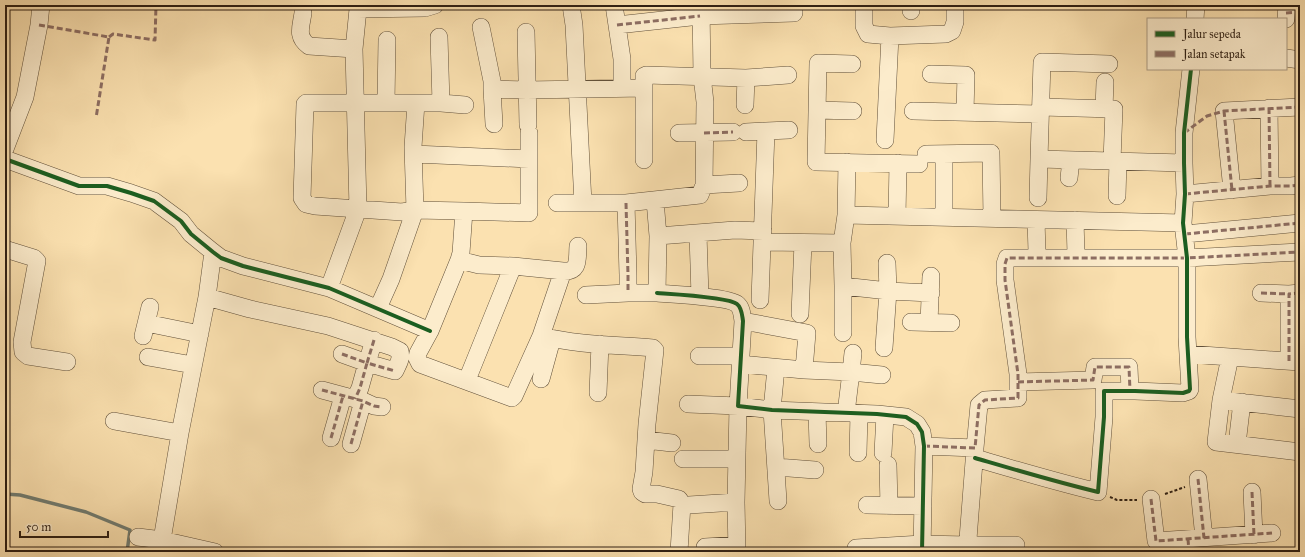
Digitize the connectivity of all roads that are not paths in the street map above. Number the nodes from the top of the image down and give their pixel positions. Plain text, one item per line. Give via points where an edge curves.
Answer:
1 (41, 5) edge
2 (435, 5) edge
3 (571, 5) edge
4 (614, 5) edge
5 (794, 5) edge
6 (864, 5) edge
7 (955, 5) edge
8 (1196, 5) edge
9 (358, 7) edge
10 (701, 10) edge
11 (303, 13) dead end
12 (1195, 18) edge
13 (617, 25) junction
14 (481, 27) dead end
15 (526, 32) dead end
16 (890, 36) junction
17 (439, 37) dead end
18 (387, 40) dead end
19 (354, 49) junction
20 (1287, 58) edge
21 (1300, 60) edge
22 (852, 64) dead end
23 (1109, 64) dead end
24 (1191, 70) edge
25 (931, 74) dead end
26 (788, 75) dead end
27 (702, 76) junction
28 (746, 78) junction
29 (1105, 82) dead end
30 (622, 88) junction
31 (644, 88) junction
32 (492, 89) junction
33 (527, 90) junction
34 (577, 90) junction
35 (355, 102) junction
36 (386, 102) junction
37 (416, 103) junction
38 (441, 103) junction
39 (465, 105) dead end
40 (744, 105) dead end
41 (1300, 107) edge
42 (1269, 108) junction
43 (1104, 109) junction
44 (817, 110) junction
45 (852, 111) dead end
46 (912, 111) dead end
47 (1040, 111) junction
48 (965, 112) junction
49 (494, 124) dead end
50 (789, 130) dead end
51 (766, 131) junction
52 (679, 133) dead end
53 (704, 133) junction
54 (885, 140) dead end
55 (5, 149) edge
56 (414, 154) junction
57 (944, 154) junction
58 (5, 159) edge
59 (529, 159) junction
60 (1039, 159) junction
61 (644, 160) dead end
62 (1071, 160) junction
63 (1115, 161) junction
64 (847, 162) junction
65 (898, 163) junction
66 (1184, 163) junction
67 (1069, 178) dead end
68 (739, 183) dead end
69 (1300, 184) edge
70 (704, 185) junction
71 (1270, 186) junction
72 (1232, 190) junction
73 (1186, 194) junction
74 (1117, 196) dead end
75 (1038, 198) dead end
76 (655, 200) junction
77 (583, 203) junction
78 (626, 203) junction
79 (557, 204) dead end
80 (358, 209) junction
81 (415, 210) junction
82 (464, 211) junction
83 (846, 215) junction
84 (897, 216) junction
85 (944, 217) junction
86 (992, 218) junction
87 (1036, 220) junction
88 (1075, 220) junction
89 (1300, 223) edge
90 (1184, 228) junction
91 (698, 234) junction
92 (658, 236) junction
93 (763, 236) junction
94 (5, 241) edge
95 (803, 243) junction
96 (842, 243) junction
97 (578, 246) dead end
98 (5, 249) edge
99 (213, 252) junction
100 (1037, 252) dead end
101 (1300, 252) edge
102 (45, 254) dead end
103 (1076, 254) dead end
104 (1187, 258) junction
105 (459, 260) junction
106 (887, 263) dead end
107 (513, 266) junction
108 (563, 271) junction
109 (843, 286) junction
110 (329, 288) junction
111 (888, 290) junction
112 (628, 293) junction
113 (657, 293) junction
114 (1261, 293) dead end
115 (1295, 293) edge
116 (586, 295) dead end
117 (700, 296) junction
118 (207, 297) junction
119 (760, 300) dead end
120 (150, 307) dead end
121 (378, 308) junction
122 (800, 314) dead end
123 (743, 321) junction
124 (911, 322) dead end
125 (929, 322) junction
126 (951, 323) dead end
127 (430, 331) junction
128 (843, 333) dead end
129 (200, 334) junction
130 (547, 338) junction
131 (374, 340) junction
132 (600, 344) junction
133 (884, 348) dead end
134 (853, 353) dead end
135 (342, 354) dead end
136 (1188, 354) junction
137 (699, 356) dead end
138 (148, 357) dead end
139 (1230, 357) junction
140 (741, 360) junction
141 (1295, 361) edge
142 (67, 362) dead end
143 (367, 362) junction
144 (193, 365) junction
145 (776, 368) junction
146 (804, 370) junction
147 (850, 372) junction
148 (882, 375) dead end
149 (541, 379) dead end
150 (467, 380) junction
151 (1018, 382) junction
152 (322, 390) dead end
153 (1130, 391) junction
154 (598, 393) dead end
155 (354, 399) junction
156 (1221, 400) junction
157 (1242, 402) junction
158 (688, 404) dead end
159 (738, 406) junction
160 (382, 407) dead end
161 (1300, 409) edge
162 (772, 410) junction
163 (817, 412) junction
164 (852, 413) junction
165 (885, 415) junction
166 (114, 421) dead end
167 (180, 433) junction
168 (331, 438) dead end
169 (646, 440) junction
170 (672, 443) dead end
171 (350, 444) dead end
172 (818, 444) dead end
173 (1237, 444) junction
174 (924, 446) junction
175 (1300, 452) edge
176 (858, 453) dead end
177 (975, 453) junction
178 (683, 459) dead end
179 (736, 459) junction
180 (776, 467) junction
181 (815, 470) dead end
182 (1198, 479) dead end
183 (1252, 492) dead end
184 (1151, 499) dead end
185 (778, 501) dead end
186 (736, 502) junction
187 (689, 505) dead end
188 (867, 505) dead end
189 (889, 506) junction
190 (923, 506) junction
191 (1272, 533) dead end
192 (1254, 535) junction
193 (138, 537) dead end
194 (162, 540) junction
195 (1194, 543) edge
196 (704, 547) dead end
197 (856, 548) dead end
198 (922, 548) edge
199 (737, 549) edge
200 (967, 549) edge
201 (190, 550) edge
202 (215, 552) edge
203 (679, 552) edge
204 (1016, 552) edge

1 - 55 street via 25,98
2 - 9 street via 424,8
3 - 34 street
4 - 13 street
5 - 10 street via 794,13 723,14
6 - 16 street via 864,26 868,34
7 - 16 street via 955,22 952,31 946,34
8 - 12 street
9 - 19 street
10 - 13 street
10 - 27 street
11 - 19 street via 300,34 304,43 309,46
13 - 30 street via 622,59
14 - 32 street
15 - 33 street
16 - 54 street
17 - 38 street
18 - 36 street
19 - 35 street
20 - 21 street
22 - 44 street via 818,63
23 - 47 street via 1042,62
24 - 66 street via 1184,133
25 - 48 street via 966,75
26 - 28 street
27 - 28 street
27 - 31 street via 645,75
27 - 53 street via 705,102
28 - 40 street
29 - 43 street
30 - 31 street
30 - 34 street
31 - 61 street
32 - 33 street
32 - 49 street
33 - 34 street
33 - 59 street
34 - 77 street
35 - 36 street
35 - 80 street
35 - 80 street via 305,104 302,198 306,204 315,206
36 - 37 street
37 - 38 street
37 - 56 street
38 - 39 street
41 - 42 street
42 - 71 street
42 - 72 street via 1224,111
43 - 47 street
43 - 63 street via 1114,109
44 - 45 street
44 - 64 street via 816,162
46 - 48 street
47 - 48 street
47 - 60 street
50 - 51 street
51 - 53 street
51 - 93 street
52 - 53 street
53 - 70 street
56 - 59 street
56 - 81 street
57 - 65 street
57 - 85 street
57 - 86 street via 991,154
58 - 99 street via 79,186 107,186 154,202 181,221 191,234
59 - 82 street via 529,213
60 - 62 street
60 - 75 street
62 - 63 street
62 - 67 street
63 - 66 street
63 - 74 street
64 - 65 street
64 - 83 street
65 - 84 street
66 - 73 street
68 - 70 street
69 - 71 street
70 - 76 street via 700,195
71 - 72 street
72 - 73 street
73 - 90 street
76 - 78 street
76 - 92 street
77 - 78 street
77 - 79 street
78 - 112 street
80 - 81 street via 402,212
80 - 110 street
81 - 82 street
81 - 121 street
82 - 105 street
83 - 84 street
83 - 96 street
84 - 85 street
85 - 86 street
86 - 87 street
87 - 88 street
87 - 100 street
88 - 90 street
88 - 103 street
89 - 90 street
90 - 104 street
91 - 92 street
91 - 93 street via 735,230
91 - 117 street
92 - 113 street
93 - 95 street
93 - 119 street
94 - 102 street
95 - 96 street
95 - 122 street
96 - 109 street
97 - 108 street via 576,266 573,270
98 - 142 street via 37,261 22,342 23,352 28,356
99 - 110 street via 221,258 243,266
99 - 118 street
101 - 104 street
104 - 136 street
104 - 151 street via 1007,258 1005,280
105 - 107 street via 479,265
105 - 127 street
106 - 111 street
107 - 108 street
107 - 150 street
108 - 130 street
109 - 111 street
109 - 128 street
110 - 121 street
111 - 125 street via 931,285
111 - 133 street
112 - 113 street
112 - 116 street
113 - 117 street
114 - 115 street
115 - 141 street
117 - 123 street via 736,303 741,309
118 - 129 street
118 - 131 street via 328,326
120 - 129 street via 144,330
121 - 127 street
123 - 140 street
123 - 146 street via 807,333
124 - 125 street
125 - 126 street
127 - 150 street via 418,353 420,364
129 - 144 street
130 - 132 street
130 - 149 street
130 - 150 street via 512,398
131 - 143 street
131 - 143 street via 400,351 400,360 395,371
132 - 154 street
132 - 169 street via 655,350
134 - 147 street
135 - 143 street
136 - 139 street
136 - 153 street via 1189,391 1172,394
137 - 140 street
138 - 144 street
139 - 141 street
139 - 156 street
140 - 145 street
140 - 159 street
143 - 155 street via 360,388
144 - 167 street
145 - 146 street
145 - 162 street
146 - 147 street
147 - 148 street
147 - 164 street
151 - 153 street via 1093,380 1095,367 1129,367
151 - 177 street via 1018,398 985,400 979,405
152 - 155 street
153 - 177 street via 1104,391 1098,492 1042,478
155 - 160 street
155 - 168 street
155 - 171 street
156 - 157 street
156 - 173 street via 1216,442
157 - 161 street
157 - 173 street
158 - 159 street
159 - 162 street
159 - 179 street
162 - 163 street
162 - 180 street
163 - 164 street
163 - 172 street
164 - 165 street
164 - 176 street
165 - 174 street via 906,417 917,424 922,432
165 - 189 street
166 - 167 street
167 - 194 street
169 - 170 street
169 - 203 street via 641,489 645,494 657,494 681,502
173 - 175 street
174 - 177 street
174 - 190 street
177 - 200 street
178 - 179 street
179 - 186 street
180 - 181 street
180 - 185 street
182 - 195 street
183 - 192 street
184 - 195 street via 1156,541
186 - 187 street
186 - 199 street
188 - 189 street
189 - 190 street
190 - 198 street
191 - 192 street
192 - 195 street
193 - 194 street
194 - 201 street
196 - 199 street
197 - 198 street
198 - 200 street
200 - 204 street via 1016,545
201 - 202 street

